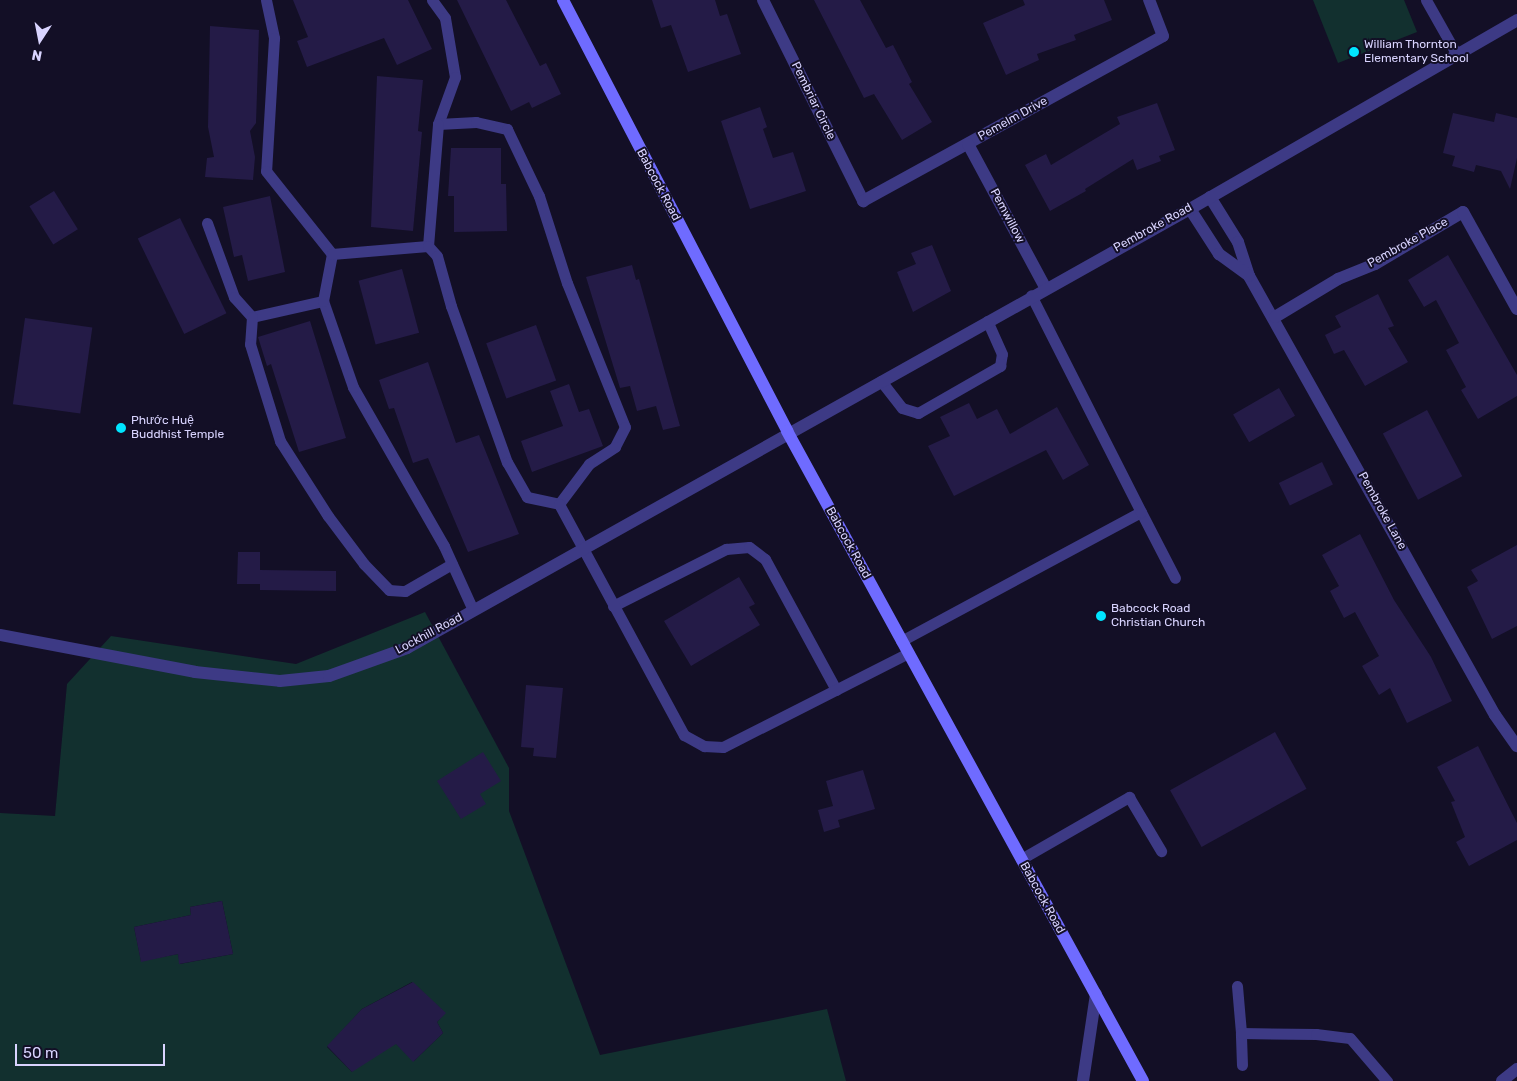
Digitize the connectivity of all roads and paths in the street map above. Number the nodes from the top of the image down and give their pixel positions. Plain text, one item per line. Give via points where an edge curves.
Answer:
1 (266, 0) edge
2 (432, 0) edge
3 (563, 0) edge
4 (763, 0) edge
5 (1149, 0) edge
6 (1426, 0) edge
7 (1517, 20) edge
8 (1457, 55) junction
9 (438, 124) junction
10 (968, 144) junction
11 (1210, 197) junction
12 (863, 202) joint
13 (1190, 208) junction
14 (207, 223) dead end
15 (428, 246) junction
16 (332, 254) junction
17 (1249, 276) junction
18 (1045, 287) junction
19 (1031, 295) junction
20 (323, 301) junction
21 (1517, 309) edge
22 (252, 317) junction
23 (1274, 317) junction
24 (987, 321) junction
25 (881, 381) junction
26 (787, 432) junction
27 (559, 504) junction
28 (1141, 512) junction
29 (581, 548) junction
30 (452, 564) junction
31 (1175, 578) dead end
32 (613, 606) junction
33 (473, 610) junction
34 (0, 635) edge
35 (901, 640) junction
36 (908, 653) junction
37 (836, 690) junction
38 (1517, 746) edge
39 (1161, 851) dead end
40 (1020, 859) junction
41 (1237, 986) dead end
42 (1096, 994) junction
43 (1241, 1033) junction
44 (1242, 1065) dead end
45 (1517, 1069) edge
46 (1083, 1081) edge
47 (1143, 1081) edge
48 (1387, 1081) edge
49 (1502, 1081) edge

1 - 16 lane via 274,38 266,171
2 - 9 lane via 445,18 455,76
3 - 26 main road, Babcock Road
4 - 12 street, Pembriar Circle
5 - 10 street, Pemelm Drive via 1163,36
6 - 8 lane
7 - 8 street, Pembroke Road
8 - 11 street, Pembroke Road
9 - 15 lane
9 - 27 lane via 476,122 507,129 539,196 567,283 626,428 615,447 588,464
10 - 12 street, Pemelm Drive
10 - 18 street, Pemwillow
11 - 13 street, Pembroke Road
11 - 17 street, Pembroke Lane via 1238,242
13 - 17 street, Pembroke Lane via 1219,254
13 - 18 street, Pembroke Road
14 - 22 lane via 234,297
15 - 16 lane
15 - 27 lane via 437,256 451,306 507,462 527,497
16 - 20 lane
17 - 23 street, Pembroke Lane
18 - 19 street, Pembroke Road
19 - 24 street, Pembroke Road
19 - 28 lane
20 - 22 lane
20 - 30 lane via 353,387
21 - 23 street, Pembroke Place via 1463,212 1375,264 1338,278
22 - 30 lane via 250,344 280,441 328,516 364,564 389,590 405,592
23 - 38 street, Pembroke Lane via 1495,715
24 - 25 street, Pembroke Road
24 - 25 lane via 1002,354 1000,366 934,404 918,413 902,408
25 - 26 street, Pembroke Road
26 - 29 street, Lockhill Road
26 - 35 main road, Babcock Road
27 - 29 lane
28 - 31 lane
28 - 35 lane
29 - 32 lane
29 - 33 street, Lockhill Road
30 - 33 lane
32 - 37 lane via 684,735 704,746 724,747
32 - 37 lane via 726,549 749,547 765,559
33 - 34 street, Lockhill Road via 406,648 362,665 329,676 280,681 195,672
35 - 36 main road, Babcock Road
36 - 37 lane
36 - 40 main road, Babcock Road
39 - 40 lane via 1129,797
40 - 42 main road, Babcock Road
41 - 43 lane
42 - 46 street
42 - 47 main road, Babcock Road
43 - 44 lane
43 - 48 lane via 1350,1038
45 - 49 street

